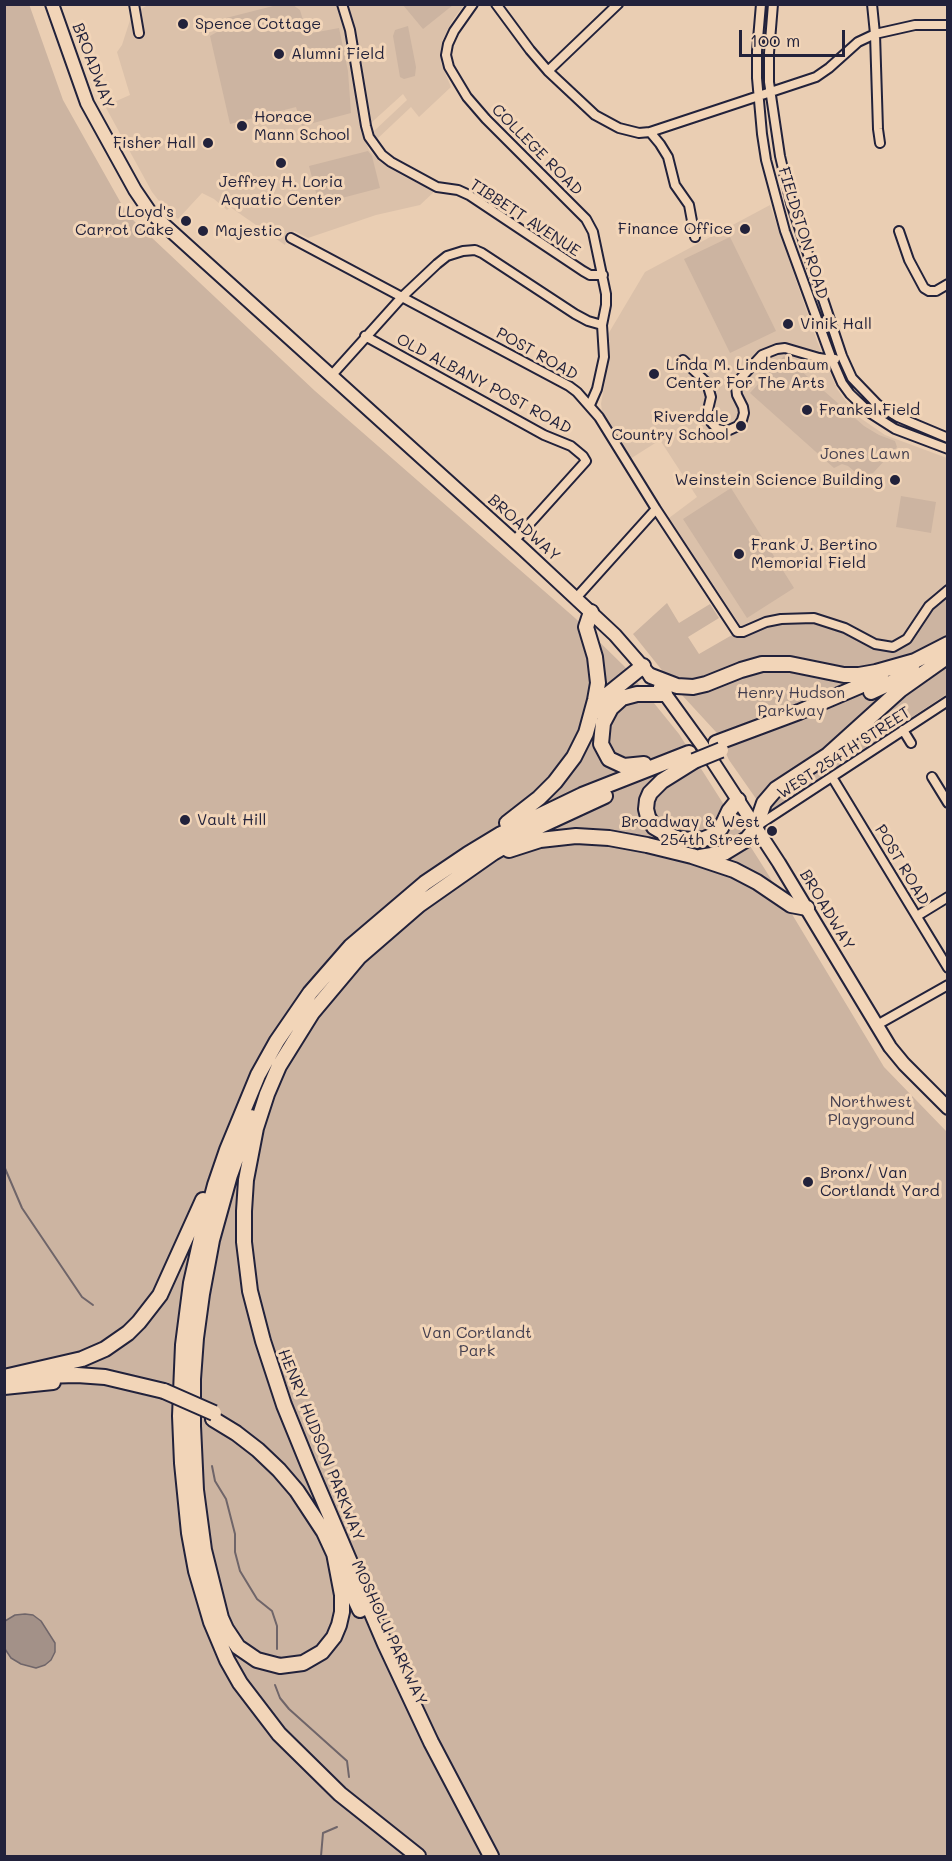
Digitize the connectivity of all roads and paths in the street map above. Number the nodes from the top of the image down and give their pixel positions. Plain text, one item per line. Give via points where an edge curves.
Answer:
1 (52, 4) edge
2 (342, 4) edge
3 (473, 4) edge
4 (496, 4) edge
5 (618, 4) edge
6 (761, 4) edge
7 (773, 4) edge
8 (872, 4) edge
9 (135, 5) edge
10 (948, 25) edge
11 (139, 33) dead end
12 (875, 34) junction
13 (548, 71) junction
14 (770, 93) junction
15 (759, 97) junction
16 (650, 132) junction
17 (880, 143) dead end
18 (899, 231) dead end
19 (695, 237) dead end
20 (291, 238) dead end
21 (603, 275) junction
22 (948, 284) edge
23 (402, 297) junction
24 (602, 325) junction
25 (365, 336) junction
26 (842, 356) junction
27 (683, 360) dead end
28 (832, 360) junction
29 (331, 376) junction
30 (590, 405) junction
31 (914, 424) junction
32 (909, 435) junction
33 (948, 438) edge
34 (948, 449) edge
35 (656, 509) junction
36 (514, 541) junction
37 (948, 590) edge
38 (576, 598) junction
39 (591, 612) junction
40 (948, 644) edge
41 (948, 655) edge
42 (915, 661) junction
43 (647, 671) junction
44 (665, 694) junction
45 (948, 701) edge
46 (587, 729) junction
47 (903, 730) junction
48 (911, 743) dead end
49 (719, 747) junction
50 (692, 757) junction
51 (673, 759) junction
52 (832, 777) junction
53 (932, 777) dead end
54 (738, 800) junction
55 (948, 803) edge
56 (756, 827) junction
57 (692, 856) junction
58 (470, 860) junction
59 (948, 897) edge
60 (807, 908) junction
61 (917, 916) junction
62 (948, 968) edge
63 (948, 985) edge
64 (877, 1025) junction
65 (284, 1057) junction
66 (948, 1108) edge
67 (227, 1150) junction
68 (4, 1378) edge
69 (4, 1387) edge
70 (164, 1394) junction
71 (339, 1551) junction
72 (418, 1857) edge
73 (481, 1857) edge
74 (491, 1857) edge

1 - 29 main road, BROADWAY via 87,103 150,212
2 - 21 street, TIBBETT AVENUE via 366,126 382,155 437,187 470,195 583,272
3 - 21 street, COLLEGE ROAD via 448,44 449,67 486,119 586,219
4 - 13 street
5 - 13 street
6 - 15 street, FIELDSTON ROAD
7 - 14 street, FIELDSTON ROAD
8 - 12 street
9 - 11 street
10 - 12 street via 915,25
12 - 14 street via 858,42 816,77
12 - 17 street
13 - 16 street via 595,115 619,128
14 - 15 street
14 - 26 street, FIELDSTON ROAD via 791,203
15 - 16 street
15 - 28 street, FIELDSTON ROAD via 766,160 785,231
16 - 19 street via 668,157 675,185 689,205
18 - 22 street via 924,288 936,291
20 - 23 street, POST ROAD
21 - 24 street, COLLEGE ROAD via 606,305
23 - 24 street via 447,256 475,250 575,314
23 - 25 street
23 - 30 street, POST ROAD via 569,386
24 - 30 street, COLLEGE ROAD via 604,357
25 - 29 street
25 - 36 street, OLD ALBANY POST ROAD via 583,456 586,461
26 - 28 street
26 - 31 street, FIELDSTON ROAD via 852,378 867,395 887,411
27 - 28 street via 707,383 711,422 717,429 727,431 738,426 744,413 737,394 739,380 762,355 785,348
28 - 32 street, FIELDSTON ROAD via 842,382 859,403 880,421
29 - 36 main road, BROADWAY
30 - 35 street, POST ROAD
31 - 32 street
31 - 33 street, FIELDSTON ROAD
32 - 34 street, FIELDSTON ROAD
35 - 37 street, POST ROAD via 737,632 781,619 814,618 876,644 894,647 907,639 929,606
35 - 38 street
36 - 38 main road, BROADWAY
38 - 39 main road, BROADWAY
39 - 43 main road, BROADWAY
39 - 46 highway via 586,627 598,680
40 - 42 highway, HENRY HUDSON PARKWAY
41 - 49 highway, HENRY HUDSON PARKWAY via 846,703
41 - 56 highway via 900,690 828,755 776,789 764,803
42 - 43 highway via 859,675 790,664 762,664 693,687 676,686
42 - 49 highway, HENRY HUDSON PARKWAY
43 - 44 main road, BROADWAY
43 - 46 highway via 603,700
44 - 51 highway via 634,694 618,701 604,720 601,744 609,759 620,765
44 - 54 main road, BROADWAY
45 - 47 street, WEST 254TH STREET
46 - 58 highway via 571,761 551,786
47 - 48 street
47 - 52 street, WEST 254TH STREET
49 - 50 highway, HENRY HUDSON PARKWAY, bridge
50 - 51 highway, HENRY HUDSON PARKWAY
50 - 54 highway via 650,793 646,809 654,827 679,839 704,839 722,828
50 - 58 highway, HENRY HUDSON PARKWAY
51 - 58 highway, HENRY HUDSON PARKWAY via 553,808 501,834
52 - 56 street, WEST 254TH STREET
52 - 61 street, POST ROAD
53 - 55 street
54 - 56 main road, BROADWAY
56 - 57 highway via 747,839 724,853
56 - 60 main road, BROADWAY
57 - 58 highway via 641,843 572,836
57 - 60 highway via 743,874 793,906
58 - 65 highway, HENRY HUDSON PARKWAY via 359,957 312,1013
58 - 67 highway, HENRY HUDSON PARKWAY via 435,875 390,911 351,945 318,982 258,1075
59 - 61 street
60 - 64 main road, BROADWAY
61 - 62 street, POST ROAD
63 - 64 street
64 - 66 main road, BROADWAY via 899,1059
65 - 71 highway, HENRY HUDSON PARKWAY via 262,1110 249,1162 243,1217 247,1271 258,1323 284,1405
65 - 71 highway via 266,1083 230,1175 212,1240 194,1359 193,1426 200,1523 216,1602 238,1647 257,1660 280,1666 303,1663 322,1652 336,1632 342,1611
67 - 68 highway via 160,1295 140,1322 93,1355
67 - 72 highway, HENRY HUDSON PARKWAY via 197,1252 182,1357 182,1463 189,1533 200,1586 227,1660 265,1718 340,1794
68 - 70 highway, MOSHOLU PARKWAY via 88,1375 131,1382
69 - 70 highway, MOSHOLU PARKWAY via 82,1382
70 - 71 highway, MOSHOLU PARKWAY via 214,1416 250,1443 287,1478
71 - 73 highway, MOSHOLU PARKWAY via 416,1730
71 - 74 highway, HENRY HUDSON PARKWAY

